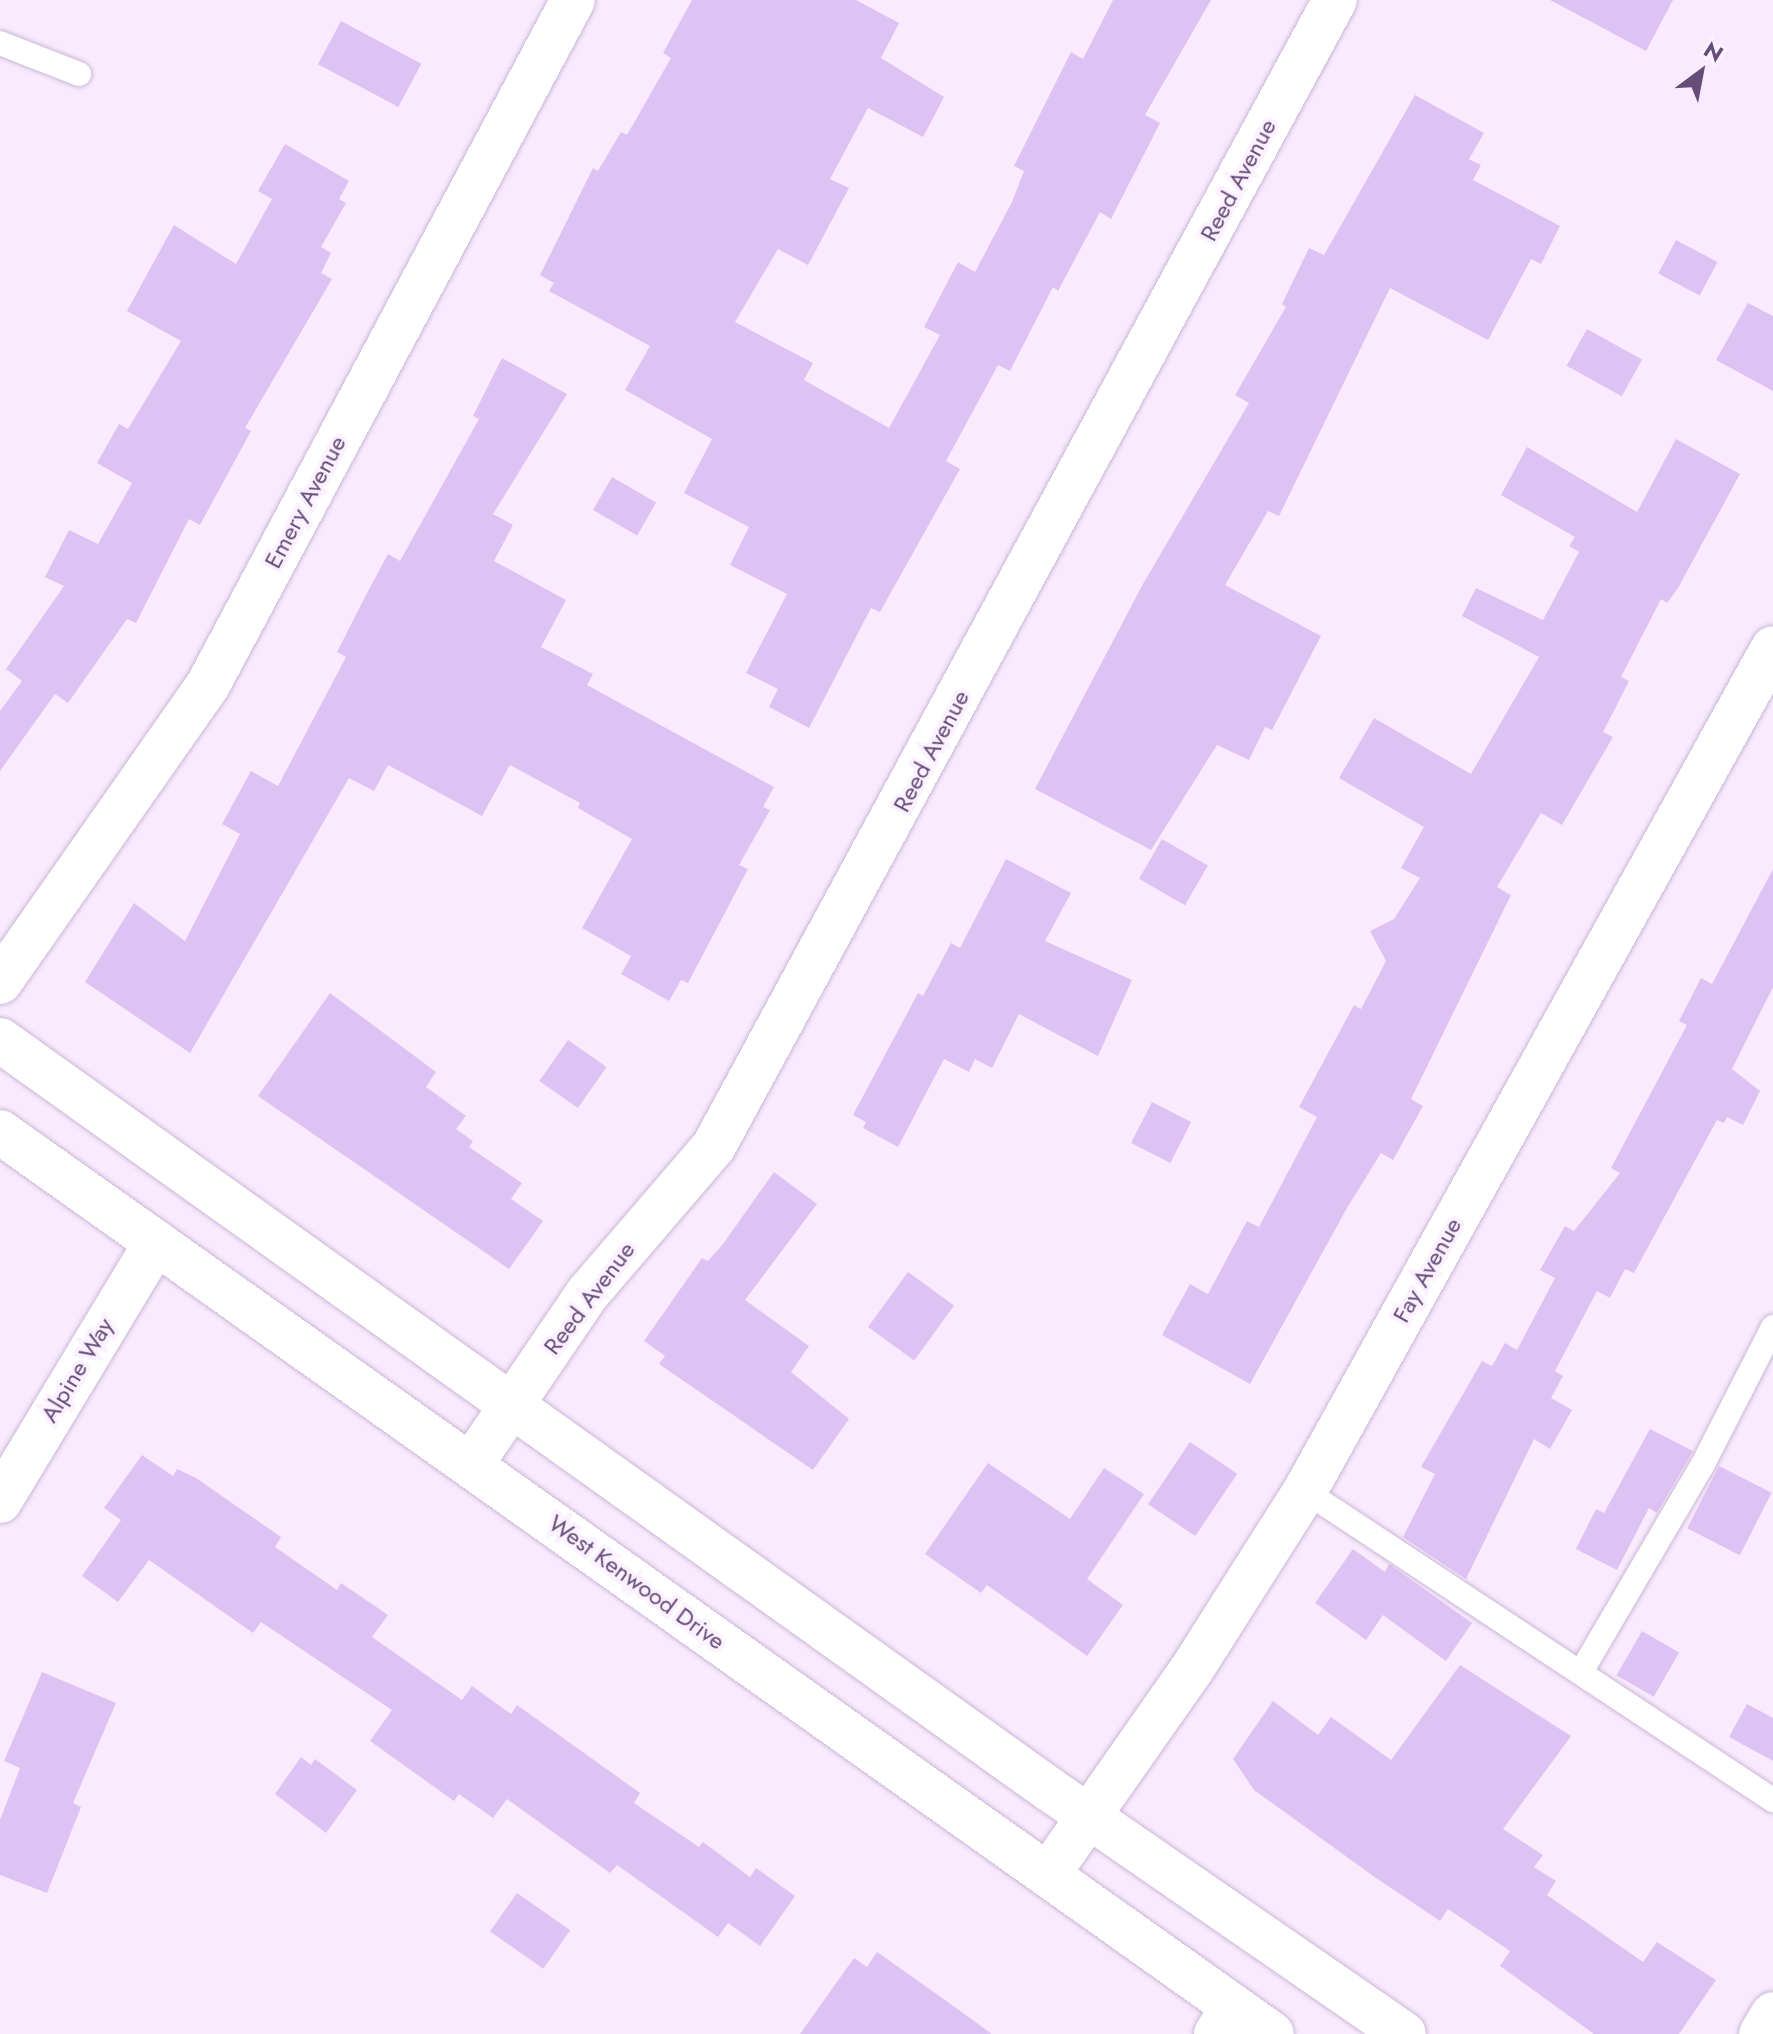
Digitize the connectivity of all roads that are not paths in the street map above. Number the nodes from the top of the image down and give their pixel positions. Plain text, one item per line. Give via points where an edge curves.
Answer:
1 (573, 0) edge
2 (1335, 0) edge
3 (0, 43) edge
4 (79, 74) dead end
5 (1773, 648) edge
6 (0, 982) edge
7 (0, 1040) edge
8 (0, 1132) edge
9 (156, 1242) junction
10 (1773, 1327) edge
11 (512, 1405) junction
12 (471, 1465) junction
13 (1305, 1491) junction
14 (0, 1501) edge
15 (1581, 1672) junction
16 (1773, 1800) edge
17 (1090, 1815) junction
18 (1049, 1873) junction
19 (1773, 2014) edge
20 (1224, 2020) edge
21 (1272, 2034) edge
22 (1404, 2034) edge
23 (1761, 2034) edge

1 - 6 street, Emery Avenue via 208,685
2 - 11 street, Reed Avenue via 714,1146 588,1293
3 - 4 lane
5 - 13 street, Fay Avenue
7 - 11 street
8 - 9 street, West Kenwood Drive
9 - 12 street, West Kenwood Drive
9 - 14 street, Alpine Way
10 - 15 lane via 1703,1464
11 - 12 street, Reed Avenue
11 - 17 street
12 - 18 street, West Kenwood Drive
13 - 15 lane
13 - 17 street, Fay Avenue via 1192,1669
15 - 16 lane
17 - 18 street, Fay Avenue
17 - 22 street
18 - 20 street, West Kenwood Drive
19 - 23 street
20 - 21 street, West Kenwood Drive

